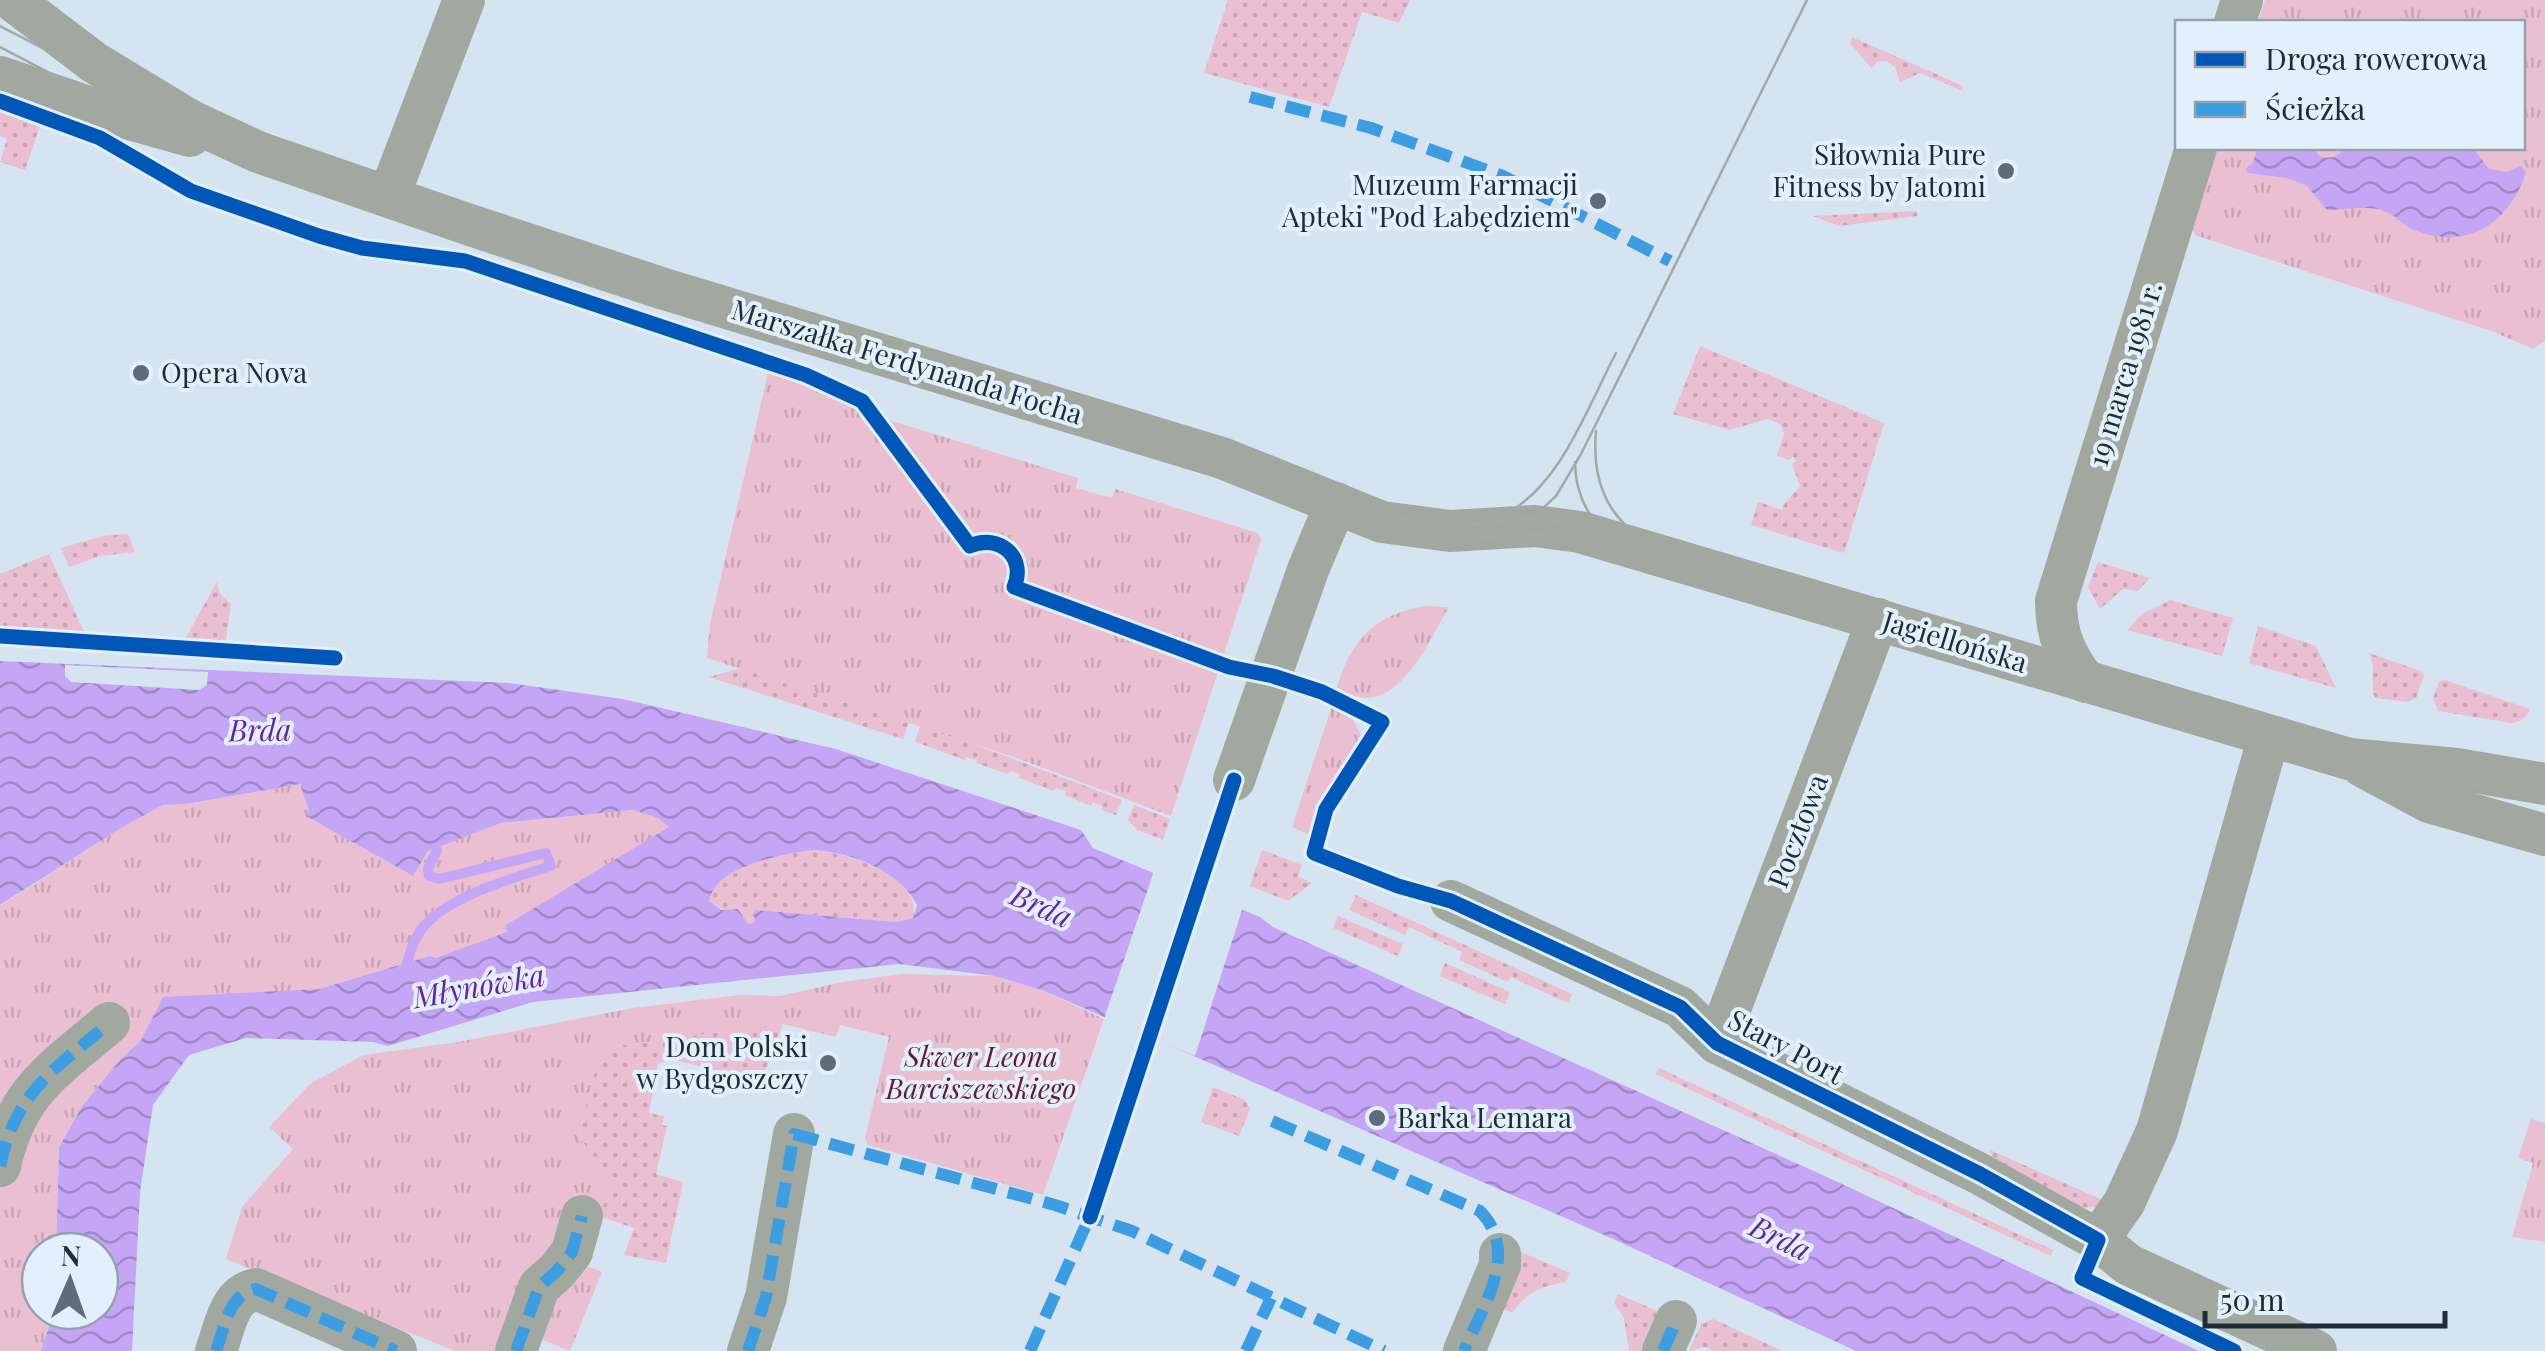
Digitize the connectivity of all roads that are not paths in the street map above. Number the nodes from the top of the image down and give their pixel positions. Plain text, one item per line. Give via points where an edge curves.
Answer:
1 (12, 0) edge
2 (464, 0) edge
3 (0, 77) edge
4 (2195, 150) edge
5 (258, 152) junction
6 (390, 196) junction
7 (1336, 504) junction
8 (1561, 528) joint
9 (2056, 601) junction
10 (1878, 619) junction
11 (1980, 650) junction
12 (2086, 682) junction
13 (2270, 736) junction
14 (2349, 759) junction
15 (1234, 780) dead end
16 (2545, 784) edge
17 (2545, 835) edge
18 (1451, 901) dead end
19 (108, 1023) dead end
20 (1717, 1043) junction
21 (794, 1134) dead end
22 (0, 1166) edge
23 (582, 1216) dead end
24 (2098, 1240) junction
25 (1500, 1254) dead end
26 (216, 1351) edge
27 (396, 1351) edge
28 (516, 1351) edge
29 (748, 1351) edge
30 (1464, 1351) edge
31 (2316, 1351) edge

1 - 5 street, Marszałka Ferdynanda Focha via 96,63 191,121
2 - 6 street
3 - 5 street, Marszałka Ferdynanda Focha
4 - 9 street, 19 marca 1981 r.
5 - 6 street, Marszałka Ferdynanda Focha
6 - 7 street, Marszałka Ferdynanda Focha via 661,288 1177,444
7 - 8 street, Marszałka Ferdynanda Focha via 1423,530
7 - 15 street
8 - 10 street, Jagiellońska
9 - 11 street, 19 marca 1981 r. via 2031,632
9 - 12 street, 19 marca 1981 r. via 2061,642
10 - 11 street, Jagiellońska
10 - 20 street, Pocztowa
11 - 12 street, Jagiellońska
12 - 13 street, Jagiellońska
13 - 14 street, Jagiellońska
13 - 24 street via 2157,1131 2124,1203
14 - 16 street, Jagiellońska
14 - 17 street, Jagiellońska via 2413,796
18 - 20 street, Stary Port via 1680,1007
19 - 22 street via 32,1091 17,1112
20 - 24 street, Stary Port
21 - 29 street via 766,1297
23 - 28 street via 572,1252 539,1287
24 - 31 street, Stary Port via 2129,1265
25 - 30 street
26 - 27 street via 234,1300 256,1289

